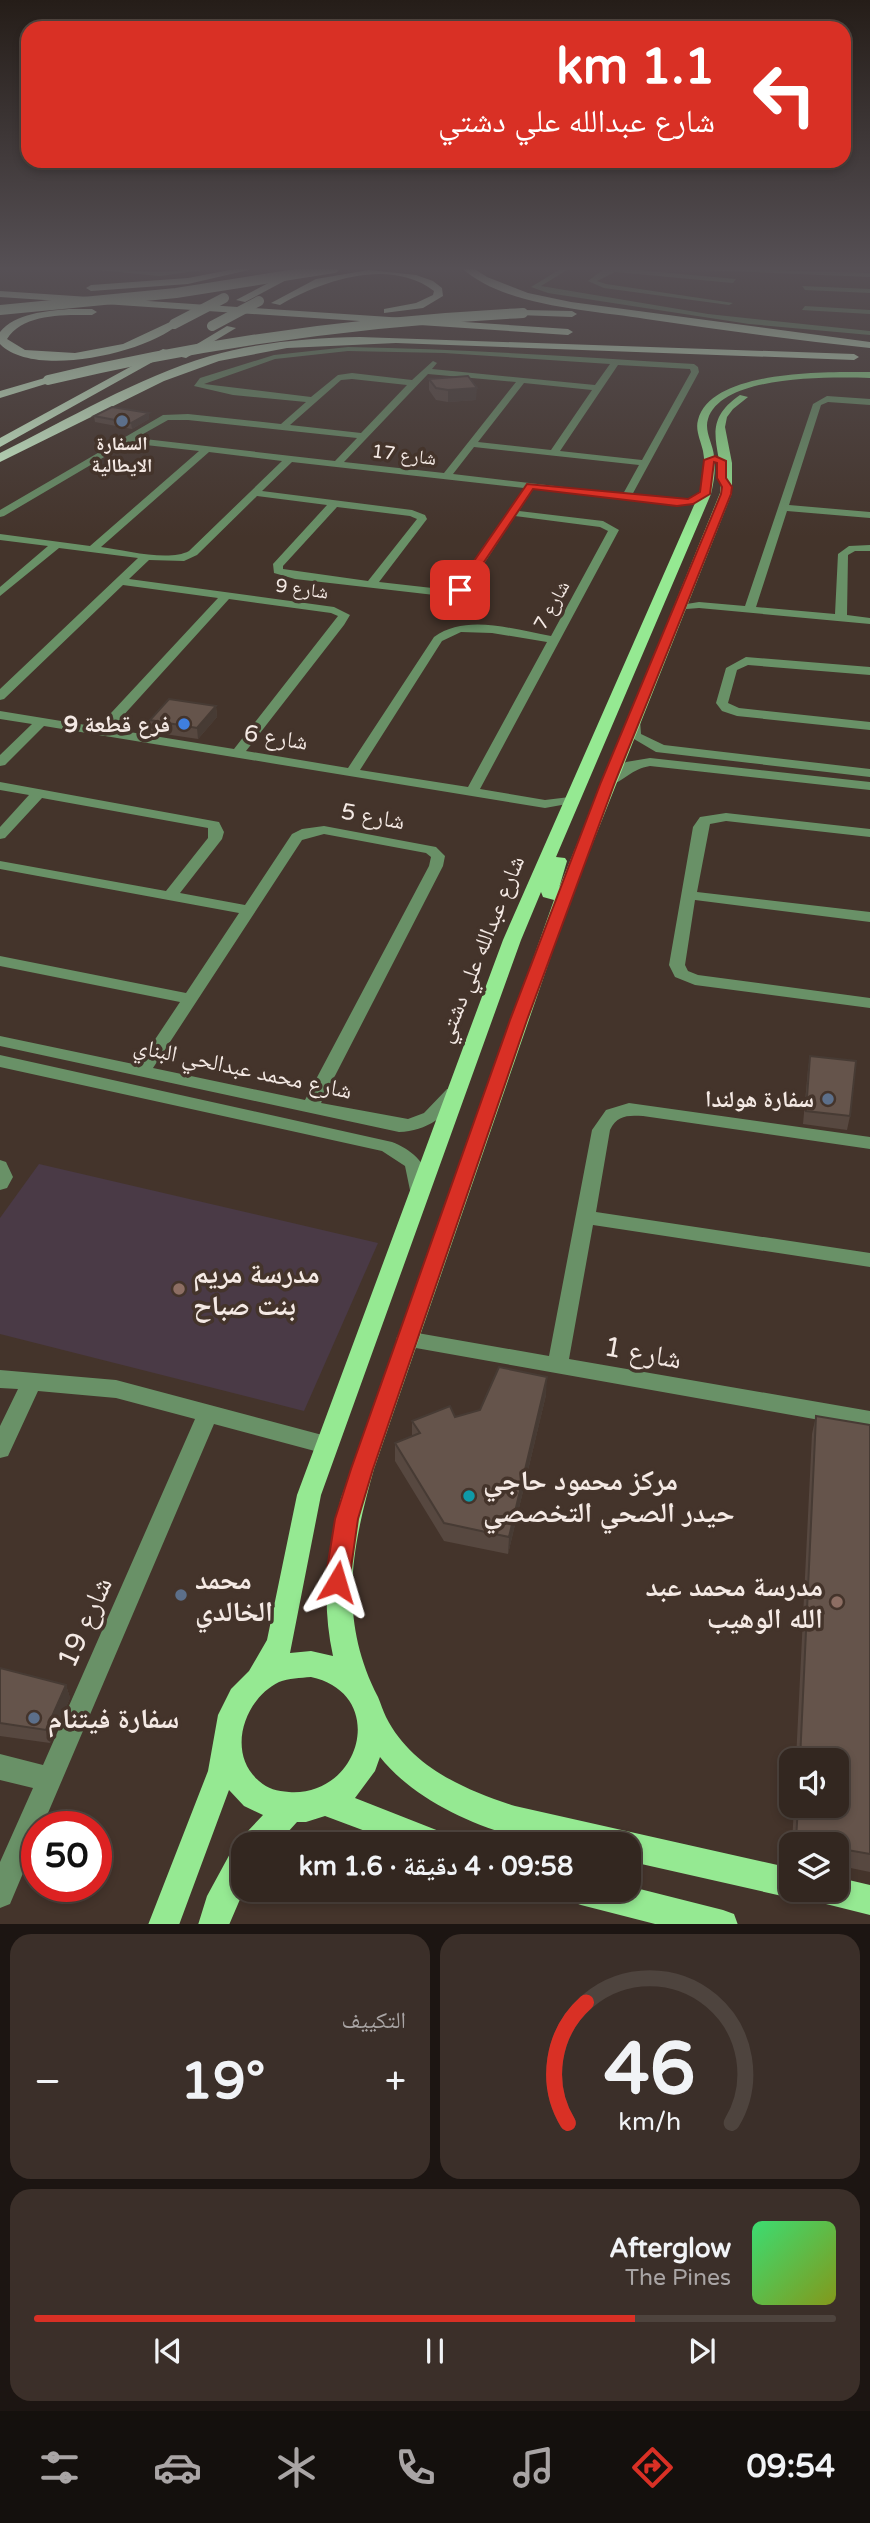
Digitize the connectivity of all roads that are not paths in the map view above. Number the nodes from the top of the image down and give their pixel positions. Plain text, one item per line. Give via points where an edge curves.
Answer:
1 (119, 358) edge
2 (132, 358) edge
3 (151, 358) edge
4 (154, 358) edge
5 (178, 358) edge
6 (222, 358) edge
7 (273, 358) edge
8 (438, 358) edge
9 (561, 358) edge
10 (616, 361) junction
11 (426, 370) junction
12 (870, 377) edge
13 (522, 380) junction
14 (414, 383) junction
15 (597, 388) junction
16 (71, 390) junction
17 (0, 395) edge
18 (312, 400) junction
19 (870, 402) edge
20 (283, 427) junction
21 (0, 430) edge
22 (363, 436) junction
23 (127, 440) junction
24 (0, 443) edge
25 (472, 444) junction
26 (207, 449) junction
27 (554, 453) junction
28 (0, 458) edge
29 (290, 458) junction
30 (709, 460) junction
31 (644, 463) junction
32 (337, 464) junction
33 (447, 476) junction
34 (530, 486) junction
35 (727, 487) junction
36 (254, 494) junction
37 (705, 494) junction
38 (626, 497) junction
39 (335, 503) junction
40 (677, 503) junction
41 (784, 508) junction
42 (513, 513) junction
43 (0, 514) edge
44 (870, 515) edge
45 (695, 517) junction
46 (0, 537) edge
47 (57, 545) junction
48 (870, 548) edge
49 (92, 549) junction
50 (148, 556) junction
51 (121, 581) junction
52 (371, 585) junction
53 (1, 591) edge
54 (226, 595) junction
55 (680, 603) junction
56 (749, 610) junction
57 (841, 618) junction
58 (870, 621) edge
59 (553, 640) junction
60 (870, 671) edge
61 (0, 696) edge
62 (0, 716) edge
63 (634, 720) junction
64 (41, 722) junction
65 (870, 726) edge
66 (101, 732) junction
67 (237, 754) junction
68 (660, 756) junction
69 (0, 762) edge
70 (352, 772) junction
71 (870, 773) edge
72 (608, 782) junction
73 (0, 786) edge
74 (870, 786) edge
75 (472, 792) junction
76 (40, 793) junction
77 (573, 799) junction
78 (545, 804) junction
79 (565, 817) junction
80 (870, 833) edge
81 (0, 835) edge
82 (0, 865) edge
83 (688, 895) junction
84 (170, 896) junction
85 (563, 898) junction
86 (247, 910) junction
87 (524, 913) junction
88 (870, 917) edge
89 (0, 961) edge
90 (190, 999) junction
91 (870, 1003) edge
92 (523, 1006) junction
93 (0, 1041) edge
94 (0, 1061) edge
95 (142, 1072) junction
96 (460, 1082) junction
97 (194, 1103) junction
98 (310, 1107) junction
99 (377, 1122) junction
100 (870, 1143) edge
101 (0, 1167) edge
102 (0, 1183) edge
103 (416, 1198) junction
104 (585, 1217) junction
105 (870, 1260) edge
106 (406, 1339) junction
107 (558, 1365) junction
108 (0, 1379) edge
109 (33, 1380) junction
110 (208, 1414) junction
111 (870, 1420) edge
112 (327, 1445) junction
113 (0, 1449) edge
114 (260, 1678) junction
115 (357, 1687) junction
116 (372, 1721) junction
117 (226, 1740) junction
118 (0, 1767) edge
119 (47, 1779) junction
120 (326, 1802) junction
121 (289, 1809) junction
122 (268, 1832) edge
123 (406, 1832) edge
124 (569, 1832) edge
125 (641, 1849) edge
126 (779, 1879) edge
127 (231, 1883) edge
128 (0, 1894) edge
129 (849, 1895) edge
130 (870, 1900) edge
131 (631, 1902) edge
132 (163, 1924) edge
133 (213, 1924) edge
134 (723, 1924) edge

1 - 16 highway
2 - 16 highway
3 - 17 highway, bridge
4 - 24 highway, bridge
5 - 28 highway
6 - 28 highway via 187,367
7 - 18 street via 198,385
8 - 11 street
9 - 10 street
10 - 15 street
10 - 31 street via 696,369
11 - 13 street
11 - 14 street
12 - 30 main road, شارع عبدالله علي دشتي via 786,378 724,396 707,410 702,421
12 - 35 main road, شارع عبدالله علي دشتي via 790,383 733,403 719,421 729,462
13 - 15 street
13 - 25 street
14 - 18 street via 343,376
14 - 22 street
15 - 27 street
16 - 21 highway
18 - 20 street
19 - 41 street via 830,399 818,403
20 - 22 street
20 - 23 street via 172,416
22 - 32 street
23 - 26 street, شارع 17
23 - 43 street
25 - 27 street
25 - 33 street
26 - 29 street, شارع 17
26 - 49 street
27 - 31 street
29 - 32 street, شارع 17
29 - 36 street
30 - 35 main road via 721,460
30 - 37 main road, شارع عبدالله علي دشتي
31 - 38 street
32 - 33 street, شارع 17
33 - 34 street, شارع 17
34 - 38 street, شارع 17
34 - 42 street
35 - 55 main road, شارع عبدالله علي دشتي
36 - 39 street
36 - 50 street via 191,555 177,559
37 - 40 street, شارع 17
37 - 45 main road, شارع عبدالله علي دشتي
38 - 40 street, شارع 17
39 - 52 street via 422,518
39 - 52 street via 276,569
40 - 45 street via 691,508
41 - 44 street
41 - 56 street
42 - 52 street via 457,592
42 - 59 street, شارع 7 via 614,529
45 - 77 main road, شارع عبدالله علي دشتي
46 - 47 street
47 - 49 street
47 - 53 street
48 - 57 street via 844,552
49 - 50 street
50 - 51 street
51 - 54 street, شارع 9
51 - 61 street
54 - 66 street
54 - 67 street, شارع 9 via 334,610 344,617
55 - 56 street
55 - 63 main road, شارع عبدالله علي دشتي
56 - 57 street
57 - 58 street
59 - 70 street via 470,627 445,632
59 - 75 street, شارع 7
60 - 65 street via 746,661 732,668 722,703 737,712
62 - 64 street, شارع 6
63 - 68 street via 635,736
63 - 72 main road, شارع عبدالله علي دشتي
64 - 66 street, شارع 6
64 - 69 street
66 - 67 street, شارع 6
67 - 70 street, شارع 6
68 - 71 street
68 - 72 street via 631,765
68 - 74 street
70 - 75 street, شارع 6
72 - 85 main road, شارع عبدالله علي دشتي
73 - 76 street
75 - 78 street, شارع 6
76 - 81 street
76 - 84 street via 215,827 212,843
77 - 78 street, شارع 6
77 - 79 main road, شارع عبدالله علي دشتي
78 - 79 street, شارع 6
79 - 85 main road via 566,840 548,890
79 - 87 main road, شارع عبدالله علي دشتي
80 - 83 street via 712,817 700,827
82 - 84 street
83 - 88 street
83 - 91 street via 677,965 684,976
84 - 86 street
85 - 92 main road, شارع عبدالله علي دشتي
86 - 90 street, شارع 5
86 - 98 street, شارع 5 via 291,843 307,832 332,831 423,847 438,856
87 - 92 main road via 534,906 548,912 521,977
87 - 96 main road, شارع عبدالله علي دشتي
89 - 90 street
90 - 95 street, شارع 5
92 - 106 main road, شارع عبدالله علي دشتي
93 - 95 street, شارع محمد عبدالحي البناي
94 - 97 street, شارع محمد عبدالحي البناي
95 - 98 street, شارع محمد عبدالحي البناي
96 - 99 street, شارع محمد عبدالحي البناي via 440,1109 421,1123
96 - 103 main road, شارع عبدالله علي دشتي
97 - 99 street via 236,1107 368,1135 382,1130
97 - 103 street, شارع محمد عبدالحي البناي via 394,1149 417,1168
98 - 99 street, شارع محمد عبدالحي البناي
100 - 104 street via 648,1110 617,1111 607,1116 601,1130
101 - 102 street via 4,1177
103 - 112 main road, شارع عبدالله علي دشتي
104 - 105 street
104 - 107 street
106 - 107 street, شارع 1
106 - 115 main road, شارع عبدالله علي دشتي via 362,1469 340,1555 340,1637
107 - 111 street, شارع 1
108 - 109 street
109 - 110 street via 116,1389
109 - 113 street
110 - 112 street
110 - 119 street, شارع 19
112 - 114 main road, شارع عبدالله علي دشتي via 309,1495 280,1644
114 - 115 main road via 284,1667 311,1664 336,1671
114 - 117 main road via 240,1698
115 - 116 main road
116 - 120 main road via 372,1745 363,1768 348,1788
116 - 124 main road via 415,1773 453,1796 495,1815
117 - 121 main road via 230,1765 243,1787 264,1802
117 - 132 main road via 222,1771
118 - 119 street
119 - 128 street, شارع 19
120 - 121 main road
120 - 123 main road
121 - 122 main road
125 - 126 main road
127 - 133 main road
129 - 130 main road
131 - 134 main road

